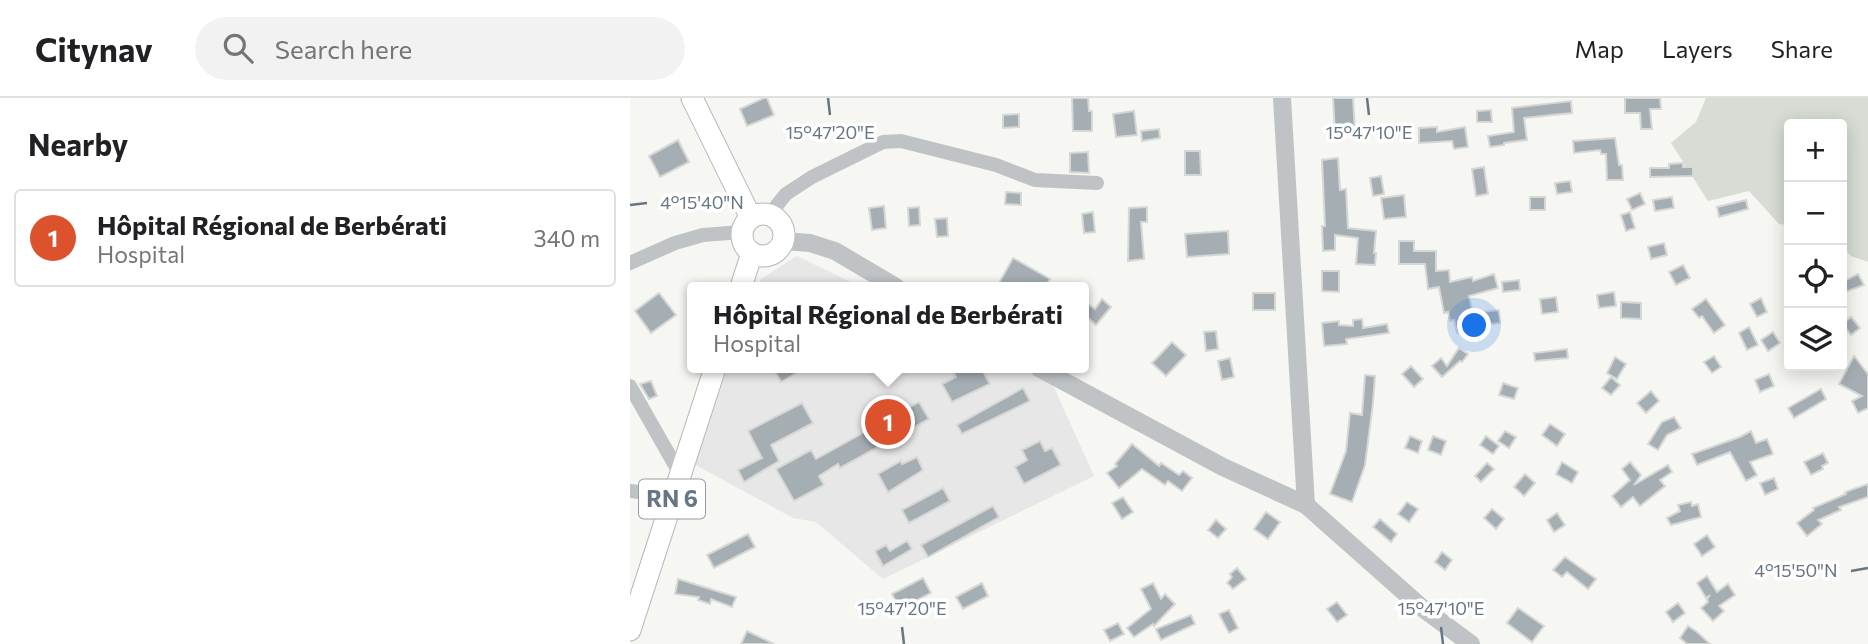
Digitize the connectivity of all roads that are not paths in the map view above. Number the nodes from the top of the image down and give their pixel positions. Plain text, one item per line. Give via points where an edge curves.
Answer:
1 (692, 98) edge
2 (1282, 98) edge
3 (1097, 183) dead end
4 (754, 222) junction
5 (783, 241) junction
6 (752, 253) junction
7 (630, 262) edge
8 (743, 282) edge
9 (887, 282) edge
10 (713, 373) edge
11 (1048, 373) edge
12 (630, 386) edge
13 (680, 474) junction
14 (630, 491) edge
15 (672, 496) junction
16 (1306, 505) junction
17 (630, 630) edge
18 (1471, 644) edge

1 - 4 main road
2 - 16 street
3 - 4 street via 1035,180 996,165 901,141 883,142 812,177
4 - 5 main road via 775,218 783,228
4 - 6 main road via 743,240
4 - 7 street via 675,243
5 - 6 main road via 771,254
5 - 9 street via 835,251
6 - 8 main road
10 - 13 main road, RN 6
11 - 16 street via 1223,467
12 - 13 street
13 - 15 main road, RN 6
14 - 15 street
15 - 17 main road, RN 6
16 - 18 street via 1421,607

